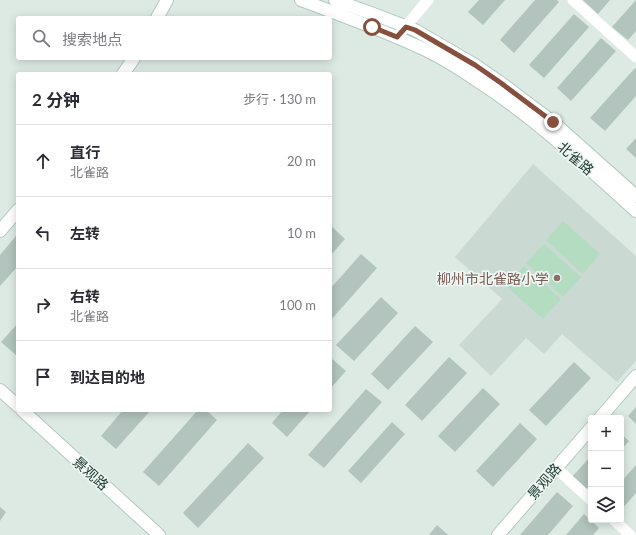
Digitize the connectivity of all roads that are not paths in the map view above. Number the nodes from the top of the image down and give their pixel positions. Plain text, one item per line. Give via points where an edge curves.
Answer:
1 (167, 0) edge
2 (301, 0) edge
3 (335, 0) edge
4 (428, 0) edge
5 (573, 0) edge
6 (158, 16) edge
7 (406, 27) junction
8 (397, 37) junction
9 (636, 57) edge
10 (133, 60) edge
11 (124, 72) edge
12 (636, 196) edge
13 (636, 211) edge
14 (16, 212) edge
15 (0, 231) edge
16 (636, 376) edge
17 (0, 390) edge
18 (16, 404) edge
19 (24, 412) edge
20 (603, 415) edge
21 (588, 431) edge
22 (556, 468) junction
23 (588, 497) edge
24 (617, 523) edge
25 (159, 535) edge
26 (498, 535) edge
27 (630, 535) edge

1 - 6 street
2 - 8 street, 北雀路
3 - 7 street, 北雀路
4 - 7 street
5 - 9 street
7 - 8 street
7 - 12 street, 北雀路 via 446,47 501,83 553,122
8 - 13 street, 北雀路 via 454,65 493,91 544,131
10 - 11 street
14 - 15 street
16 - 20 street
17 - 18 street
19 - 25 street, 景观路
21 - 22 street, 景观路
22 - 23 street
22 - 26 street, 景观路
24 - 27 street

